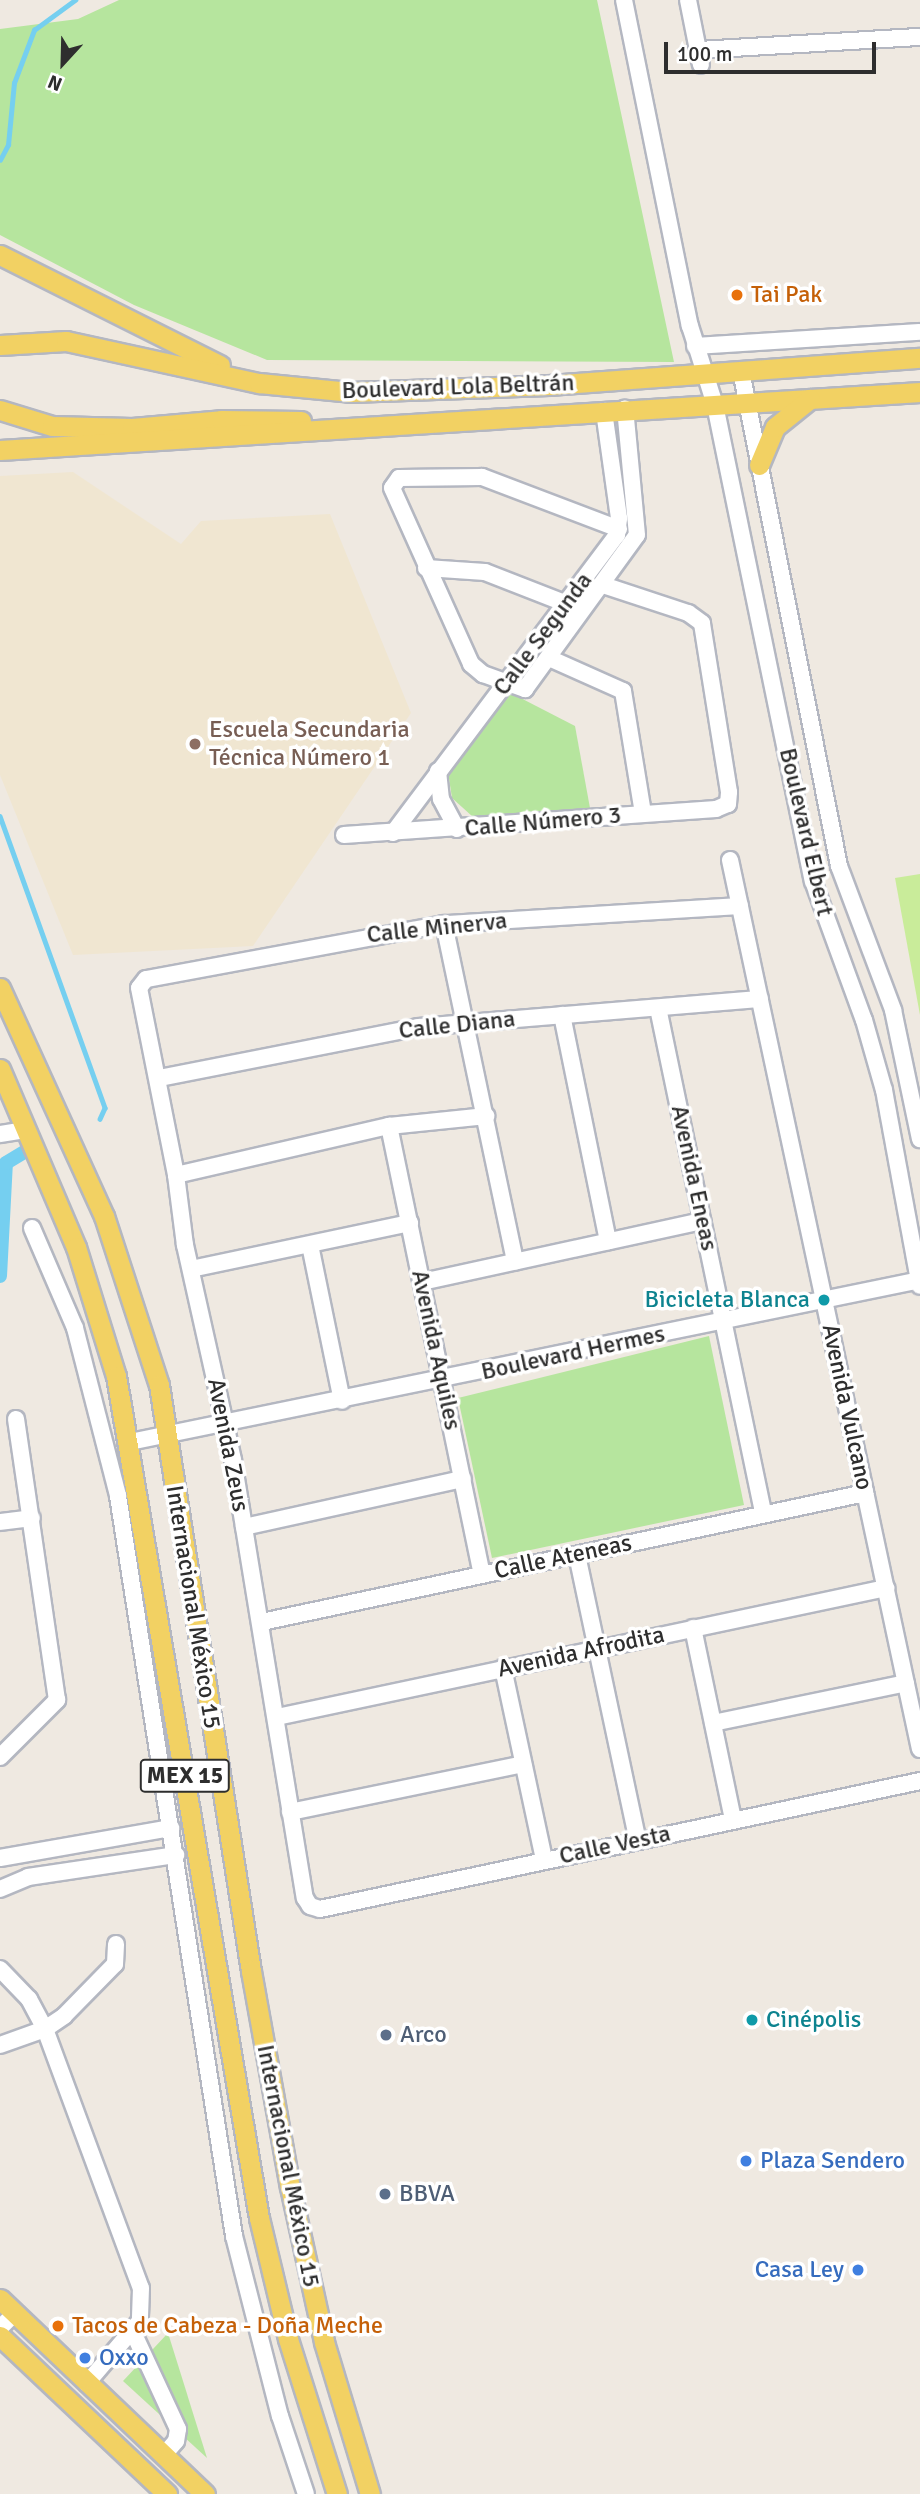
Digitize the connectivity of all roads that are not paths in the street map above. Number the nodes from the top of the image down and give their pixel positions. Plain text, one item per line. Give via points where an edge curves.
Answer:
1 (624, 0) edge
2 (688, 0) edge
3 (920, 37) edge
4 (0, 255) edge
5 (920, 332) edge
6 (0, 345) edge
7 (695, 346) junction
8 (920, 358) edge
9 (741, 371) junction
10 (703, 374) junction
11 (259, 383) junction
12 (920, 392) edge
13 (812, 398) junction
14 (747, 403) junction
15 (715, 405) junction
16 (0, 410) edge
17 (625, 410) junction
18 (604, 411) junction
19 (366, 424) junction
20 (1, 451) edge
21 (759, 465) junction
22 (619, 529) junction
23 (426, 568) junction
24 (603, 585) junction
25 (567, 604) junction
26 (550, 658) junction
27 (505, 684) junction
28 (810, 709) junction
29 (780, 715) junction
30 (438, 771) junction
31 (643, 813) junction
32 (457, 829) junction
33 (393, 832) junction
34 (344, 835) dead end
35 (730, 860) dead end
36 (740, 906) junction
37 (444, 924) junction
38 (141, 985) joint
39 (0, 988) edge
40 (760, 999) junction
41 (659, 1008) junction
42 (562, 1015) junction
43 (465, 1022) junction
44 (0, 1069) edge
45 (159, 1078) junction
46 (915, 1085) edge
47 (884, 1090) junction
48 (486, 1115) junction
49 (389, 1126) junction
50 (24, 1130) junction
51 (0, 1134) edge
52 (920, 1139) edge
53 (176, 1175) junction
54 (702, 1221) junction
55 (410, 1223) junction
56 (32, 1228) dead end
57 (608, 1241) junction
58 (310, 1245) junction
59 (514, 1262) junction
60 (191, 1269) junction
61 (422, 1282) junction
62 (920, 1282) edge
63 (824, 1300) junction
64 (723, 1321) junction
65 (442, 1380) junction
66 (342, 1401) junction
67 (16, 1419) dead end
68 (226, 1425) junction
69 (164, 1433) junction
70 (130, 1442) junction
71 (463, 1479) junction
72 (865, 1493) junction
73 (763, 1512) junction
74 (32, 1518) junction
75 (0, 1522) edge
76 (244, 1527) junction
77 (577, 1555) junction
78 (482, 1574) junction
79 (886, 1588) junction
80 (262, 1622) junction
81 (693, 1628) junction
82 (597, 1648) junction
83 (503, 1668) junction
84 (906, 1683) junction
85 (277, 1717) junction
86 (713, 1723) junction
87 (920, 1749) edge
88 (0, 1757) edge
89 (523, 1763) junction
90 (920, 1781) edge
91 (290, 1812) junction
92 (733, 1819) junction
93 (170, 1828) junction
94 (638, 1840) junction
95 (176, 1855) junction
96 (0, 1858) edge
97 (544, 1860) junction
98 (0, 1889) edge
99 (310, 1906) joint
100 (116, 1944) dead end
101 (0, 1969) edge
102 (45, 2029) junction
103 (0, 2045) edge
104 (0, 2299) edge
105 (15, 2313) junction
106 (0, 2328) edge
107 (133, 2332) junction
108 (0, 2336) edge
109 (87, 2383) junction
110 (164, 2455) junction
111 (167, 2494) edge
112 (205, 2494) edge
113 (306, 2494) edge
114 (337, 2494) edge
115 (370, 2494) edge

1 - 7 street, Boulevard Elbert
2 - 3 street via 700,57
4 - 11 main road
5 - 7 street
6 - 11 main road, Boulevard Lola Beltrán via 66,341
7 - 10 street, Boulevard Elbert
8 - 9 main road, Boulevard Lola Beltrán
9 - 10 main road, Boulevard Lola Beltrán
9 - 14 street, Boulevard Elbert
10 - 11 main road, Boulevard Lola Beltrán via 349,392
10 - 15 street, Boulevard Elbert
12 - 13 main road, Boulevard Lola Beltrán
13 - 14 main road, Boulevard Lola Beltrán
13 - 21 main road via 775,427
14 - 15 main road, Boulevard Lola Beltrán
14 - 21 street, Boulevard Elbert
15 - 17 main road, Boulevard Lola Beltrán
15 - 29 street, Boulevard Elbert
16 - 19 main road via 52,426 132,428 221,420
17 - 18 main road, Boulevard Lola Beltrán
17 - 24 street, Calle Segunda via 638,528
18 - 19 main road, Boulevard Lola Beltrán
18 - 22 street
19 - 20 main road, Boulevard Lola Beltrán via 306,432
21 - 28 street, Boulevard Elbert
22 - 23 street via 482,477 400,478 394,482 392,495
22 - 25 street, Calle Segunda
23 - 25 street via 485,572
23 - 27 street via 471,664
24 - 26 street, Calle Segunda
24 - 31 street, Calle Número 3 via 688,613 702,623 728,804 716,810
25 - 27 street, Calle Segunda
26 - 27 street, Calle Segunda via 528,686 517,690
26 - 31 street via 623,691
27 - 30 street, Calle Segunda
28 - 29 street
28 - 46 street, Boulevard Elbert via 846,893 893,1010
29 - 47 street, Boulevard Elbert via 818,902 864,1020
30 - 32 street via 441,799
30 - 33 street, Calle Segunda
31 - 32 street, Calle Número 3
32 - 33 street, Calle Número 3
33 - 34 street, Calle Número 3
35 - 36 street, Avenida Vulcano
36 - 37 street, Calle Minerva
36 - 40 street, Avenida Vulcano
37 - 38 street, Calle Minerva via 146,979
37 - 43 street
38 - 45 street, Avenida Zeus via 139,994
39 - 69 main road, Internacional México 15 / MEX 15 via 125,1270 159,1385
40 - 41 street, Calle Diana
40 - 63 street, Avenida Vulcano
41 - 42 street, Calle Diana
41 - 54 street, Avenida Eneas
42 - 43 street, Calle Diana
42 - 57 street
43 - 45 street, Calle Diana via 326,1042
43 - 48 street
44 - 50 main road, Internacional México 15 / MEX 15
45 - 53 street, Avenida Zeus
46 - 47 street
46 - 52 street, Boulevard Elbert
47 - 62 street, Boulevard Elbert
48 - 49 street
48 - 59 street
49 - 53 street
49 - 55 street, Avenida Aquiles
50 - 51 street
50 - 70 main road, Internacional México 15 / MEX 15 via 76,1247 116,1376
53 - 60 street, Avenida Zeus
54 - 57 street
54 - 64 street, Avenida Eneas
55 - 58 street
55 - 61 street, Avenida Aquiles
56 - 93 street via 62,1291 97,1407 120,1509
57 - 59 street
58 - 60 street
58 - 66 street
59 - 61 street
60 - 68 street, Avenida Zeus
61 - 65 street, Avenida Aquiles
62 - 63 street, Boulevard Hermes
63 - 64 street, Boulevard Hermes
63 - 72 street, Avenida Vulcano
64 - 65 street, Boulevard Hermes
64 - 73 street, Avenida Eneas
65 - 66 street, Boulevard Hermes
65 - 71 street, Avenida Aquiles
66 - 68 street, Boulevard Hermes
67 - 74 street
68 - 69 street, Boulevard Hermes
68 - 76 street, Avenida Zeus
69 - 70 street, Boulevard Hermes
69 - 115 main road, Internacional México 15 / MEX 15 via 253,1983 304,2259
70 - 114 main road, Internacional México 15 / MEX 15 via 259,2218 288,2339
71 - 76 street
71 - 78 street, Avenida Aquiles
72 - 73 street, Calle Ateneas
72 - 79 street, Avenida Vulcano
73 - 77 street, Calle Ateneas
74 - 75 street
74 - 88 street via 57,1700
76 - 80 street, Avenida Zeus
77 - 78 street, Calle Ateneas
77 - 82 street
78 - 80 street, Calle Ateneas
79 - 81 street, Avenida Afrodita
79 - 84 street, Avenida Vulcano
80 - 85 street, Avenida Zeus
81 - 82 street, Avenida Afrodita
81 - 86 street
82 - 83 street, Avenida Afrodita
82 - 94 street
83 - 85 street, Avenida Afrodita
83 - 89 street
84 - 86 street
84 - 87 street, Avenida Vulcano
85 - 91 street, Avenida Zeus
86 - 92 street
89 - 91 street
89 - 97 street
90 - 92 street, Calle Vesta
91 - 99 street, Avenida Zeus
92 - 94 street, Calle Vesta
93 - 95 street
93 - 96 street
94 - 97 street, Calle Vesta
95 - 98 street via 28,1877
95 - 113 street via 233,2236 280,2416
97 - 99 street, Calle Vesta via 320,1909
100 - 102 street via 115,1964
101 - 102 street via 29,1999
102 - 103 street
102 - 107 street via 141,2288 143,2304
104 - 105 main road
105 - 106 street
105 - 109 main road
107 - 109 street
107 - 110 street via 178,2429 176,2441
108 - 111 main road
109 - 110 main road
110 - 112 main road

